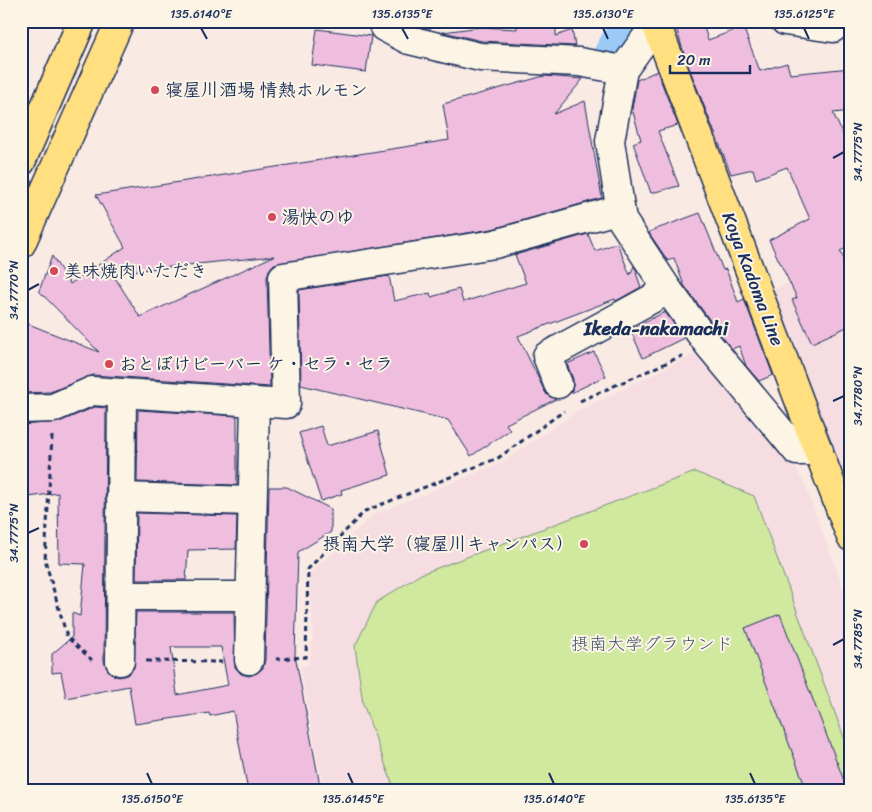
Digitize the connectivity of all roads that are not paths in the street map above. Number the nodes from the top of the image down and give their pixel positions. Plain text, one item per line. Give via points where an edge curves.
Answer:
1 (82, 21) edge
2 (120, 21) edge
3 (382, 21) edge
4 (785, 21) edge
5 (656, 22) edge
6 (833, 28) dead end
7 (623, 70) junction
8 (21, 162) edge
9 (614, 210) junction
10 (21, 244) edge
11 (663, 293) junction
12 (122, 392) junction
13 (566, 394) road end
14 (255, 402) junction
15 (21, 409) edge
16 (819, 451) junction
17 (122, 497) junction
18 (252, 501) junction
19 (851, 537) edge
20 (120, 596) junction
21 (250, 596) junction
22 (249, 660) road end
23 (120, 661) road end

1 - 8 main road
2 - 10 main road
3 - 7 street via 384,27 409,40 480,57 580,62
4 - 6 street
5 - 7 street
5 - 16 main road, Koya Kadoma Line
7 - 9 street via 610,141
9 - 11 street
9 - 14 street via 494,244 284,277 286,404
11 - 13 street via 547,356
11 - 16 street via 797,451
12 - 14 street
12 - 15 street via 92,391 53,408
12 - 17 street
14 - 18 street
16 - 19 main road, Koya Kadoma Line
17 - 18 street
17 - 20 street
18 - 21 street
20 - 21 street
20 - 23 street
21 - 22 street

